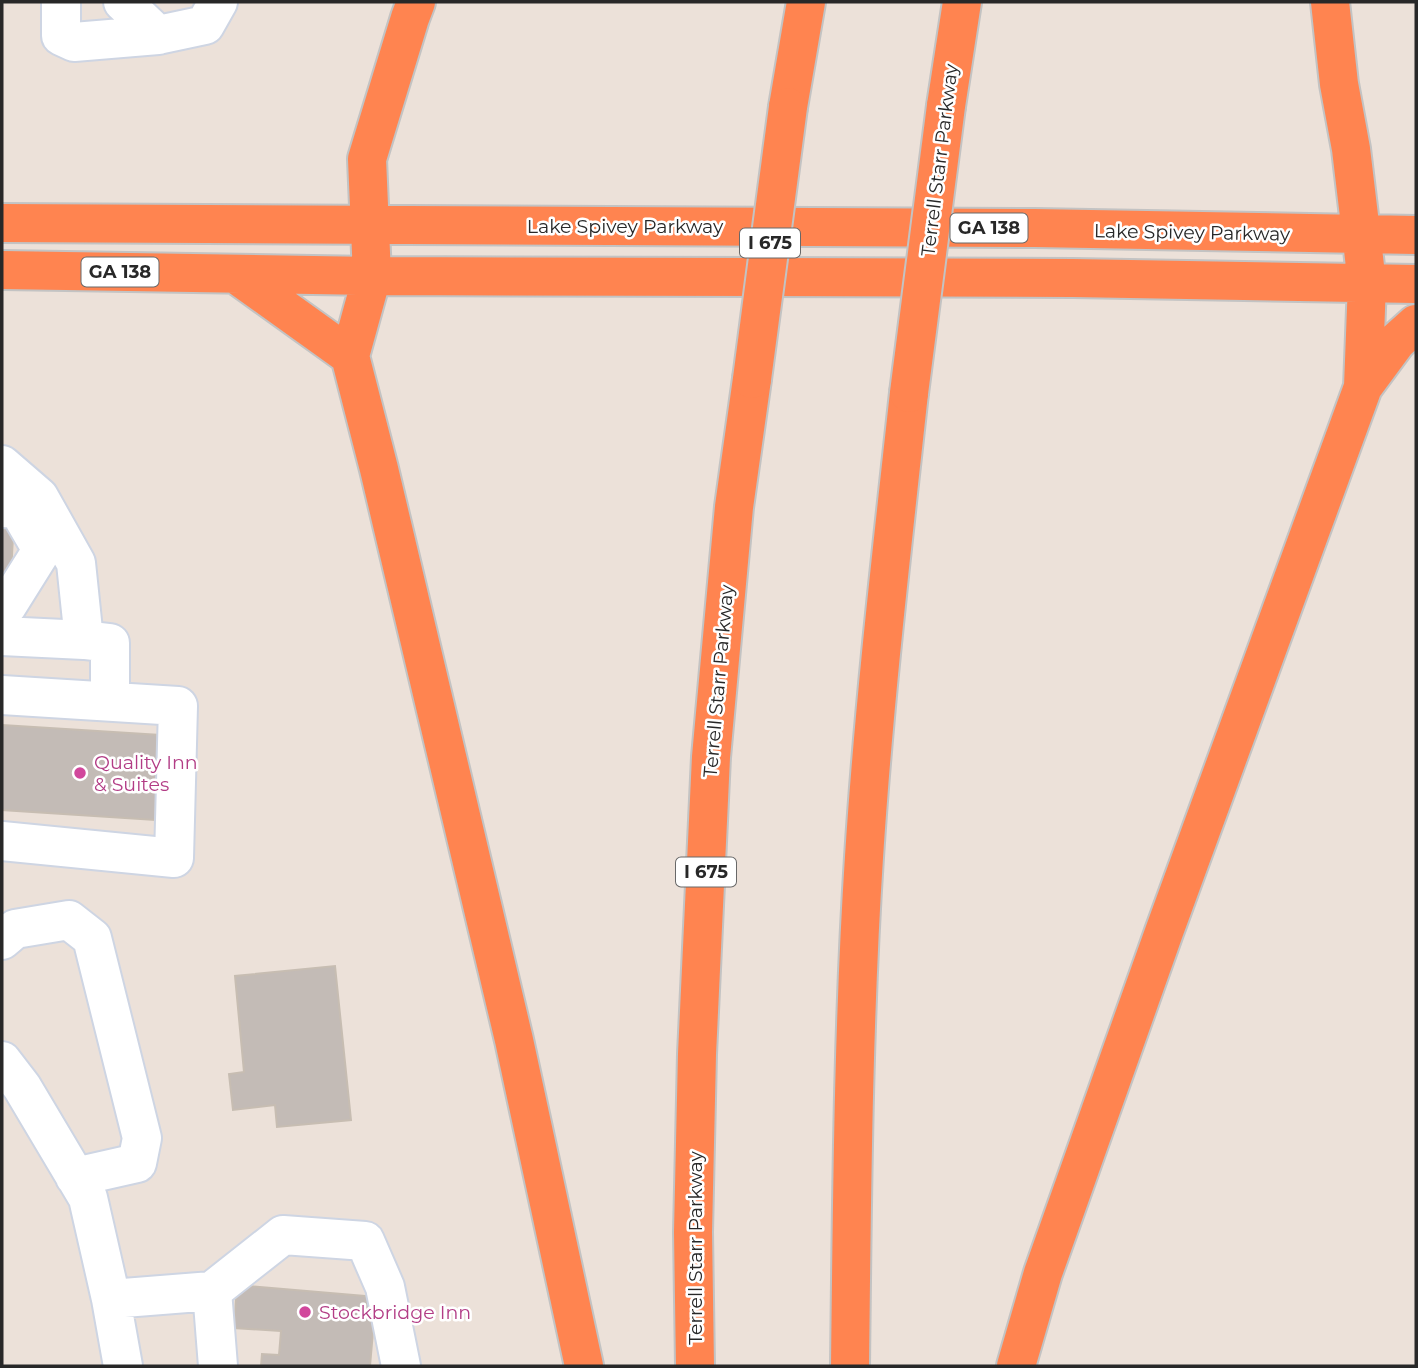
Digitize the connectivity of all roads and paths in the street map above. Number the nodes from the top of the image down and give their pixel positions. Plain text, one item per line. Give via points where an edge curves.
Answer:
1 (61, 2) edge
2 (123, 2) edge
3 (218, 2) edge
4 (416, 2) edge
5 (806, 2) edge
6 (962, 2) edge
7 (1330, 2) edge
8 (158, 34) junction
9 (2, 223) edge
10 (368, 225) junction
11 (1416, 235) edge
12 (1362, 236) junction
13 (2, 271) edge
14 (237, 275) junction
15 (372, 276) junction
16 (1367, 283) junction
17 (1416, 284) edge
18 (1416, 324) edge
19 (351, 356) junction
20 (1363, 387) junction
21 (2, 465) edge
22 (2, 508) edge
23 (2, 606) edge
24 (2, 636) edge
25 (84, 640) junction
26 (2, 695) edge
27 (110, 701) junction
28 (2, 841) edge
29 (2, 940) edge
30 (2, 1061) edge
31 (75, 1177) junction
32 (212, 1291) junction
33 (111, 1299) junction
34 (123, 1366) edge
35 (218, 1366) edge
36 (401, 1366) edge
37 (584, 1366) edge
38 (695, 1366) edge
39 (850, 1366) edge
40 (1016, 1366) edge

1 - 8 street via 61,36 74,42
2 - 8 street
3 - 8 street via 205,25
4 - 10 highway via 367,159
5 - 38 highway, Terrell Starr Parkway / I 675, bridge via 733,520 711,757 697,1054
6 - 39 highway, Terrell Starr Parkway, bridge via 909,393 864,856 856,1014
7 - 12 highway
9 - 10 highway, Lake Spivey Parkway / GA 138
10 - 12 highway, Lake Spivey Parkway / GA 138 via 1035,228
10 - 15 highway
11 - 12 highway, Lake Spivey Parkway / GA 138
12 - 16 highway
13 - 14 highway, GA 138
14 - 15 highway, GA 138
14 - 19 highway
15 - 16 highway, GA 138
15 - 19 highway
16 - 17 highway, GA 138
16 - 20 highway
18 - 20 highway via 1397,341
19 - 37 highway via 514,1040
20 - 40 highway via 1056,1233
21 - 25 street via 39,496 76,563
22 - 23 street via 18,509 42,550 7,606
24 - 25 street
25 - 27 street via 110,643
26 - 27 street
27 - 28 street via 178,706 174,858
29 - 31 street via 15,929 69,920 92,938 142,1138 137,1163
30 - 31 street
31 - 33 street via 88,1198
32 - 33 street
32 - 35 street
32 - 36 street via 283,1235 365,1241 385,1287
33 - 34 street

